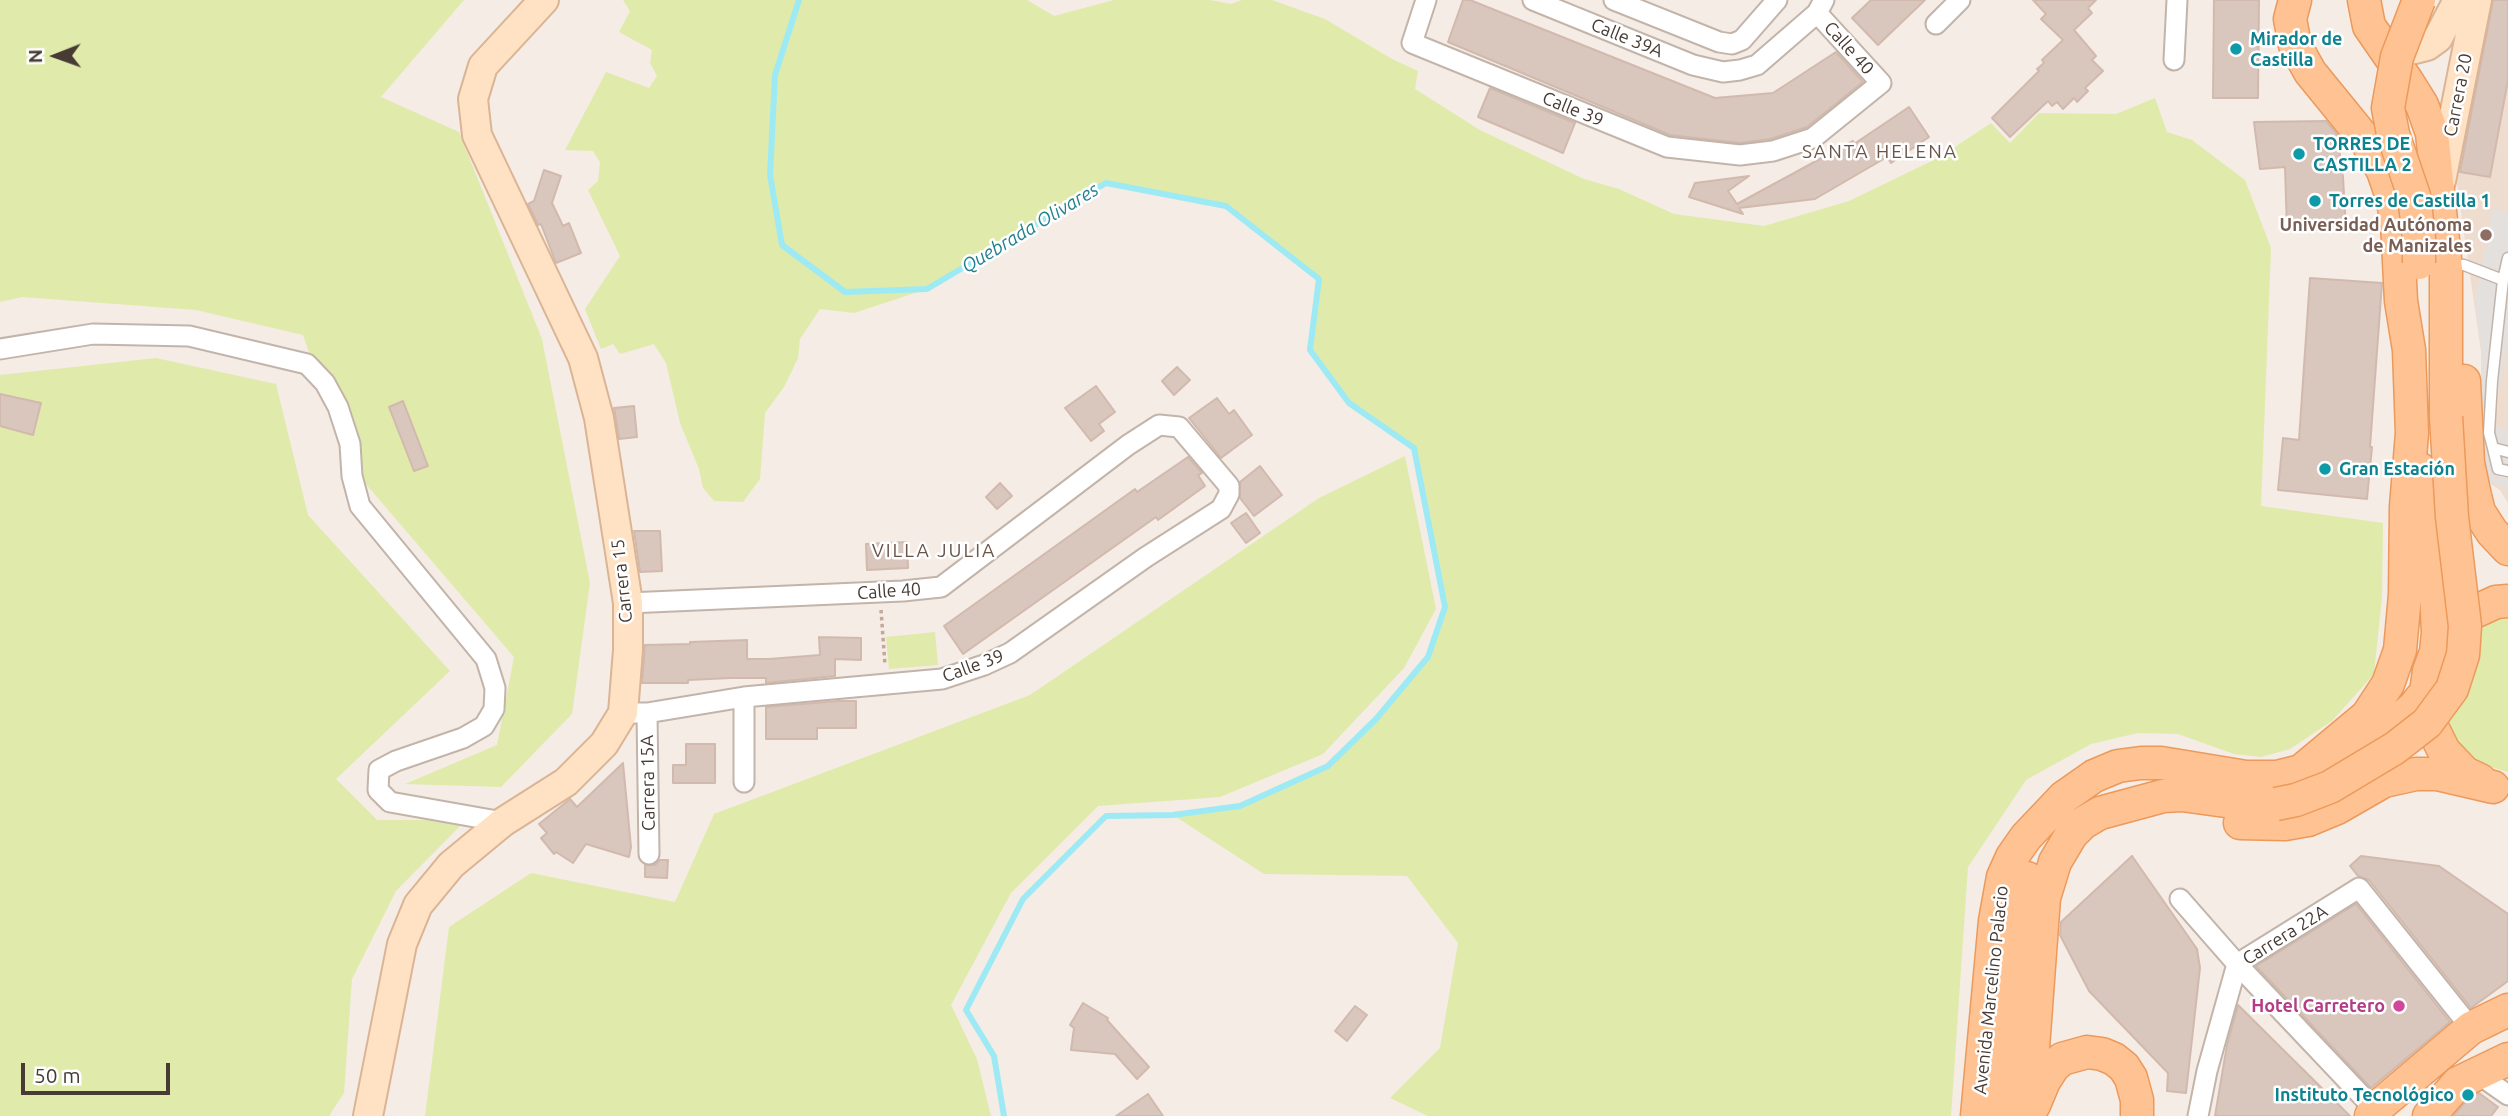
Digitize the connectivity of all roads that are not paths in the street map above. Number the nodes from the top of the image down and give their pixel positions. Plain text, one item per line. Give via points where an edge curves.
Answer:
1 (544, 0) edge
2 (1426, 0) edge
3 (1533, 0) edge
4 (1614, 0) edge
5 (1777, 0) edge
6 (1959, 0) edge
7 (2177, 0) edge
8 (2295, 0) edge
9 (2364, 0) edge
10 (2419, 0) edge
11 (2458, 0) edge
12 (2477, 0) edge
13 (1819, 4) edge
14 (1936, 23) dead end
15 (2377, 39) junction
16 (2174, 60) dead end
17 (1881, 83) joint
18 (2440, 191) junction
19 (2508, 258) edge
20 (2437, 266) junction
21 (2503, 280) junction
22 (0, 349) edge
23 (2409, 350) junction
24 (2412, 433) junction
25 (2493, 448) junction
26 (2508, 452) edge
27 (2508, 471) edge
28 (1229, 494) joint
29 (2508, 549) edge
30 (2508, 601) edge
31 (628, 603) junction
32 (2436, 652) junction
33 (2426, 692) junction
34 (744, 697) junction
35 (635, 713) junction
36 (2301, 771) junction
37 (744, 782) dead end
38 (2501, 788) edge
39 (2064, 797) junction
40 (2143, 803) junction
41 (503, 822) junction
42 (649, 854) dead end
43 (2180, 899) dead end
44 (2237, 964) junction
45 (2508, 1010) edge
46 (2471, 1028) junction
47 (2508, 1059) edge
48 (2478, 1074) junction
49 (2508, 1096) edge
50 (2375, 1114) edge
51 (368, 1116) edge
52 (1977, 1116) edge
53 (2001, 1116) edge
54 (2029, 1116) edge
55 (2137, 1116) edge
56 (2198, 1116) edge
57 (2429, 1116) edge

1 - 31 main road, Carrera 15 via 483,66 473,99 477,135 583,358 599,418
2 - 17 street, Calle 39 via 1412,43 1667,147 1740,155 1773,151 1813,138
3 - 13 street, Calle 39A via 1693,65 1723,72 1757,65
4 - 5 street, Calle 39A via 1732,44 1742,40
6 - 14 street
7 - 16 street
8 - 23 main road via 2290,19 2295,45 2310,72 2367,142 2383,172 2397,223
9 - 15 main road
10 - 20 main road, bridge via 2398,57 2388,108 2414,196 2419,238
11 - 15 main road, Carrera 20 via 2438,38 2427,46 2407,51
12 - 18 main road, Carrera 20
13 - 17 street, Calle 40
15 - 18 main road via 2422,105 2432,134
18 - 20 main road
19 - 21 lane
20 - 21 lane via 2464,265
20 - 23 main road via 2418,295
20 - 29 main road via 2462,322 2468,463 2474,496 2479,512
20 - 40 main road, bridge via 2452,517 2465,626 2463,655 2452,689 2427,723 2395,748 2330,787 2296,800 2240,803 2182,795
21 - 25 lane via 2492,381 2489,433
22 - 41 street via 93,334 189,336 307,364 338,407 350,444 360,506 486,659 495,688 494,709 484,726 379,771 378,790 390,802
23 - 24 main road
24 - 32 main road via 2435,569
24 - 36 main road via 2400,650 2388,684 2367,716
25 - 26 lane
25 - 27 lane via 2498,469
28 - 31 street, Calle 40 via 1229,486 1179,427 1159,425 941,587
28 - 34 street, Calle 39 via 1221,509 1010,653 942,679
30 - 32 main road via 2472,613 2451,630
31 - 35 main road, Carrera 15
32 - 33 main road
33 - 36 main road, Avenida Marcelino Palacio via 2399,720 2364,743 2333,761
33 - 38 main road via 2430,723 2444,751 2465,773
34 - 35 street, Calle 39
34 - 37 street
35 - 41 main road, Carrera 15 via 566,782
35 - 42 street, Carrera 15A
36 - 39 main road, Avenida Marcelino Palacio via 2246,777 2141,762 2094,776
38 - 40 main road via 2437,774 2400,777 2308,820 2285,824 2231,823
39 - 52 main road, Avenida Marcelino Palacio via 2026,837 2003,877
39 - 53 main road via 2026,879
40 - 54 main road via 2112,808 2083,823 2055,862 2044,898
41 - 51 main road, Carrera 15 via 451,865 418,905 402,944
43 - 44 street
44 - 46 street, Carrera 22A via 2359,888
44 - 50 street
44 - 56 street, Carrera 22A
45 - 46 main road
46 - 50 main road
47 - 48 main road
48 - 49 street
48 - 57 main road via 2458,1083
54 - 55 main road via 2053,1067 2062,1059 2087,1052 2102,1054 2124,1067 2135,1090

